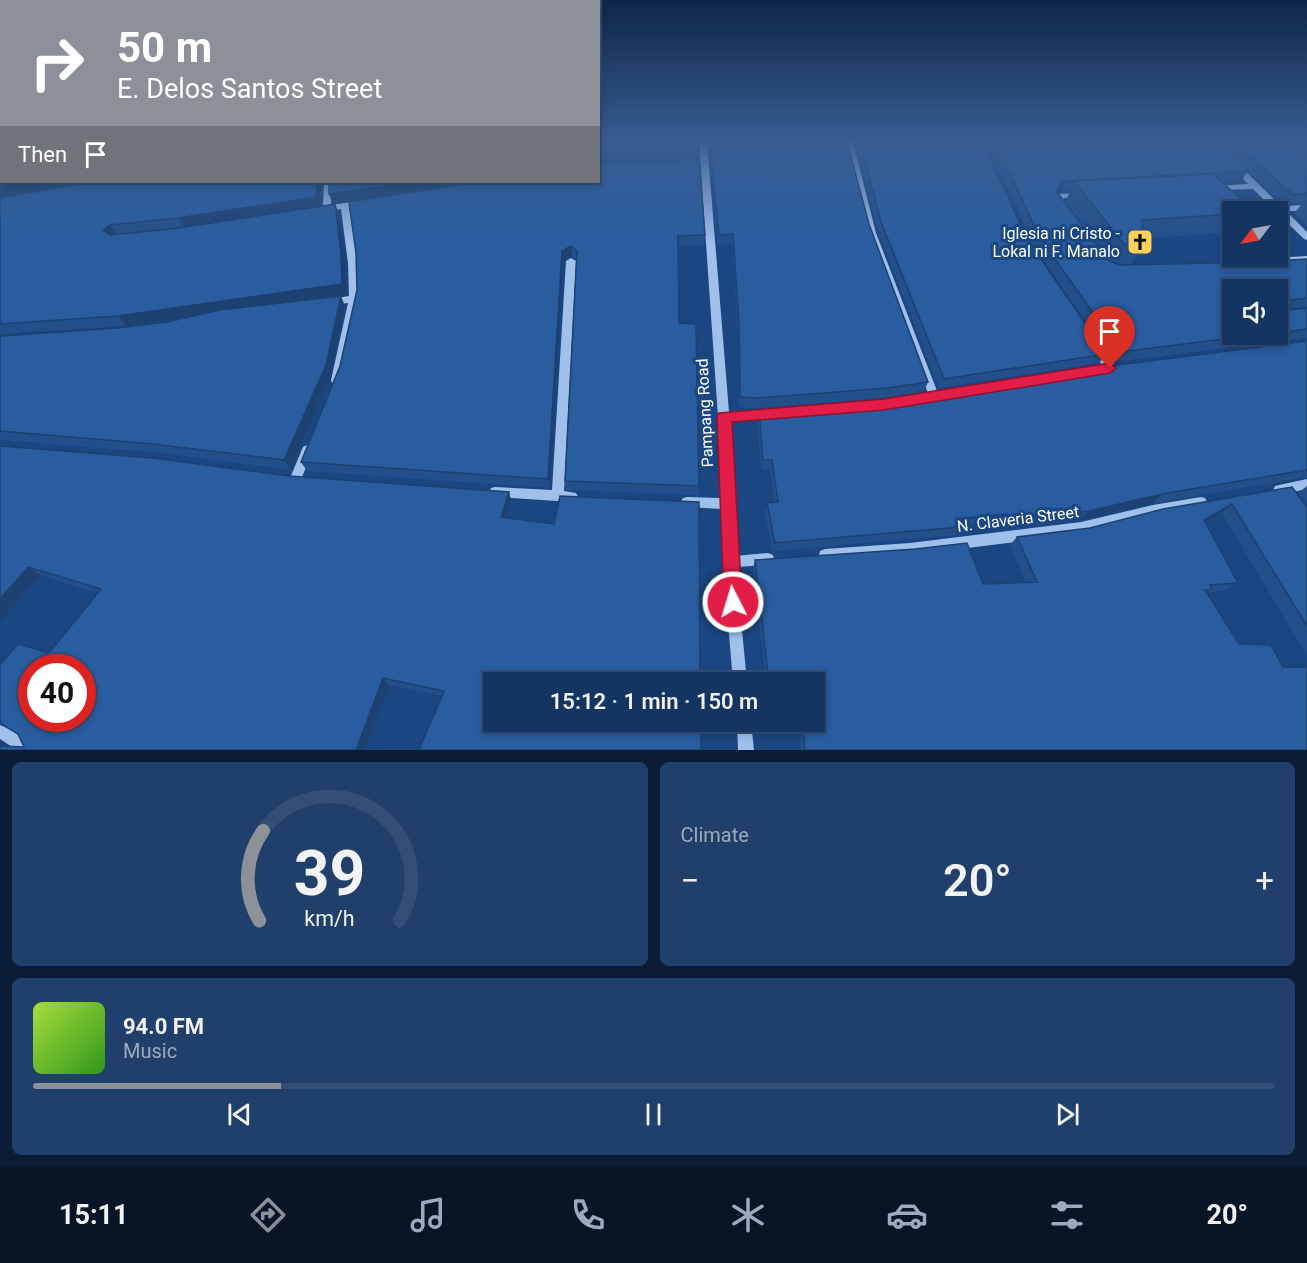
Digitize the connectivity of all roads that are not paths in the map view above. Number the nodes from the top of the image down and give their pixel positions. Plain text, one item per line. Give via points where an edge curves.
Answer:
1 (702, 177) edge
2 (858, 177) edge
3 (1246, 177) edge
4 (328, 183) edge
5 (1255, 186) junction
6 (1096, 194) edge
7 (1217, 198) edge
8 (1270, 201) edge
9 (369, 202) edge
10 (345, 206) junction
11 (327, 208) junction
12 (1307, 208) edge
13 (1288, 209) edge
14 (316, 210) edge
15 (1288, 219) edge
16 (1070, 220) edge
17 (1307, 237) edge
18 (1288, 259) edge
19 (1307, 259) edge
20 (571, 261) dead end
21 (354, 299) junction
22 (324, 303) edge
23 (1090, 340) edge
24 (1098, 370) edge
25 (334, 386) edge
26 (945, 394) edge
27 (784, 413) edge
28 (724, 417) junction
29 (313, 437) edge
30 (296, 478) edge
31 (1307, 484) edge
32 (1285, 489) junction
33 (487, 492) edge
34 (1263, 492) edge
35 (558, 496) junction
36 (581, 498) edge
37 (1219, 499) edge
38 (672, 501) edge
39 (728, 504) junction
40 (1296, 504) edge
41 (809, 556) edge
42 (786, 558) edge
43 (729, 562) junction
44 (739, 672) edge
45 (0, 732) edge
46 (745, 732) edge
47 (29, 750) edge
48 (746, 750) edge

1 - 28 street, Pampang Road
2 - 26 street via 872,233 929,397
3 - 5 street
4 - 11 street
5 - 7 street via 1208,189
5 - 8 street
6 - 16 street via 1061,196 1058,202
9 - 10 street
10 - 11 street
10 - 21 street
11 - 14 street
12 - 13 street
15 - 17 street
18 - 19 street
20 - 35 street
21 - 22 street
21 - 25 street
23 - 24 street via 1115,367
27 - 28 street
28 - 39 street, Pampang Road
29 - 30 street
31 - 32 street
32 - 34 street
32 - 40 street
33 - 35 street
35 - 36 street
37 - 41 street, N. Claveria Street via 1081,528 910,549
38 - 39 street
39 - 43 street, Pampang Road
42 - 43 street
43 - 44 street, Pampang Road
45 - 47 street
46 - 48 street

